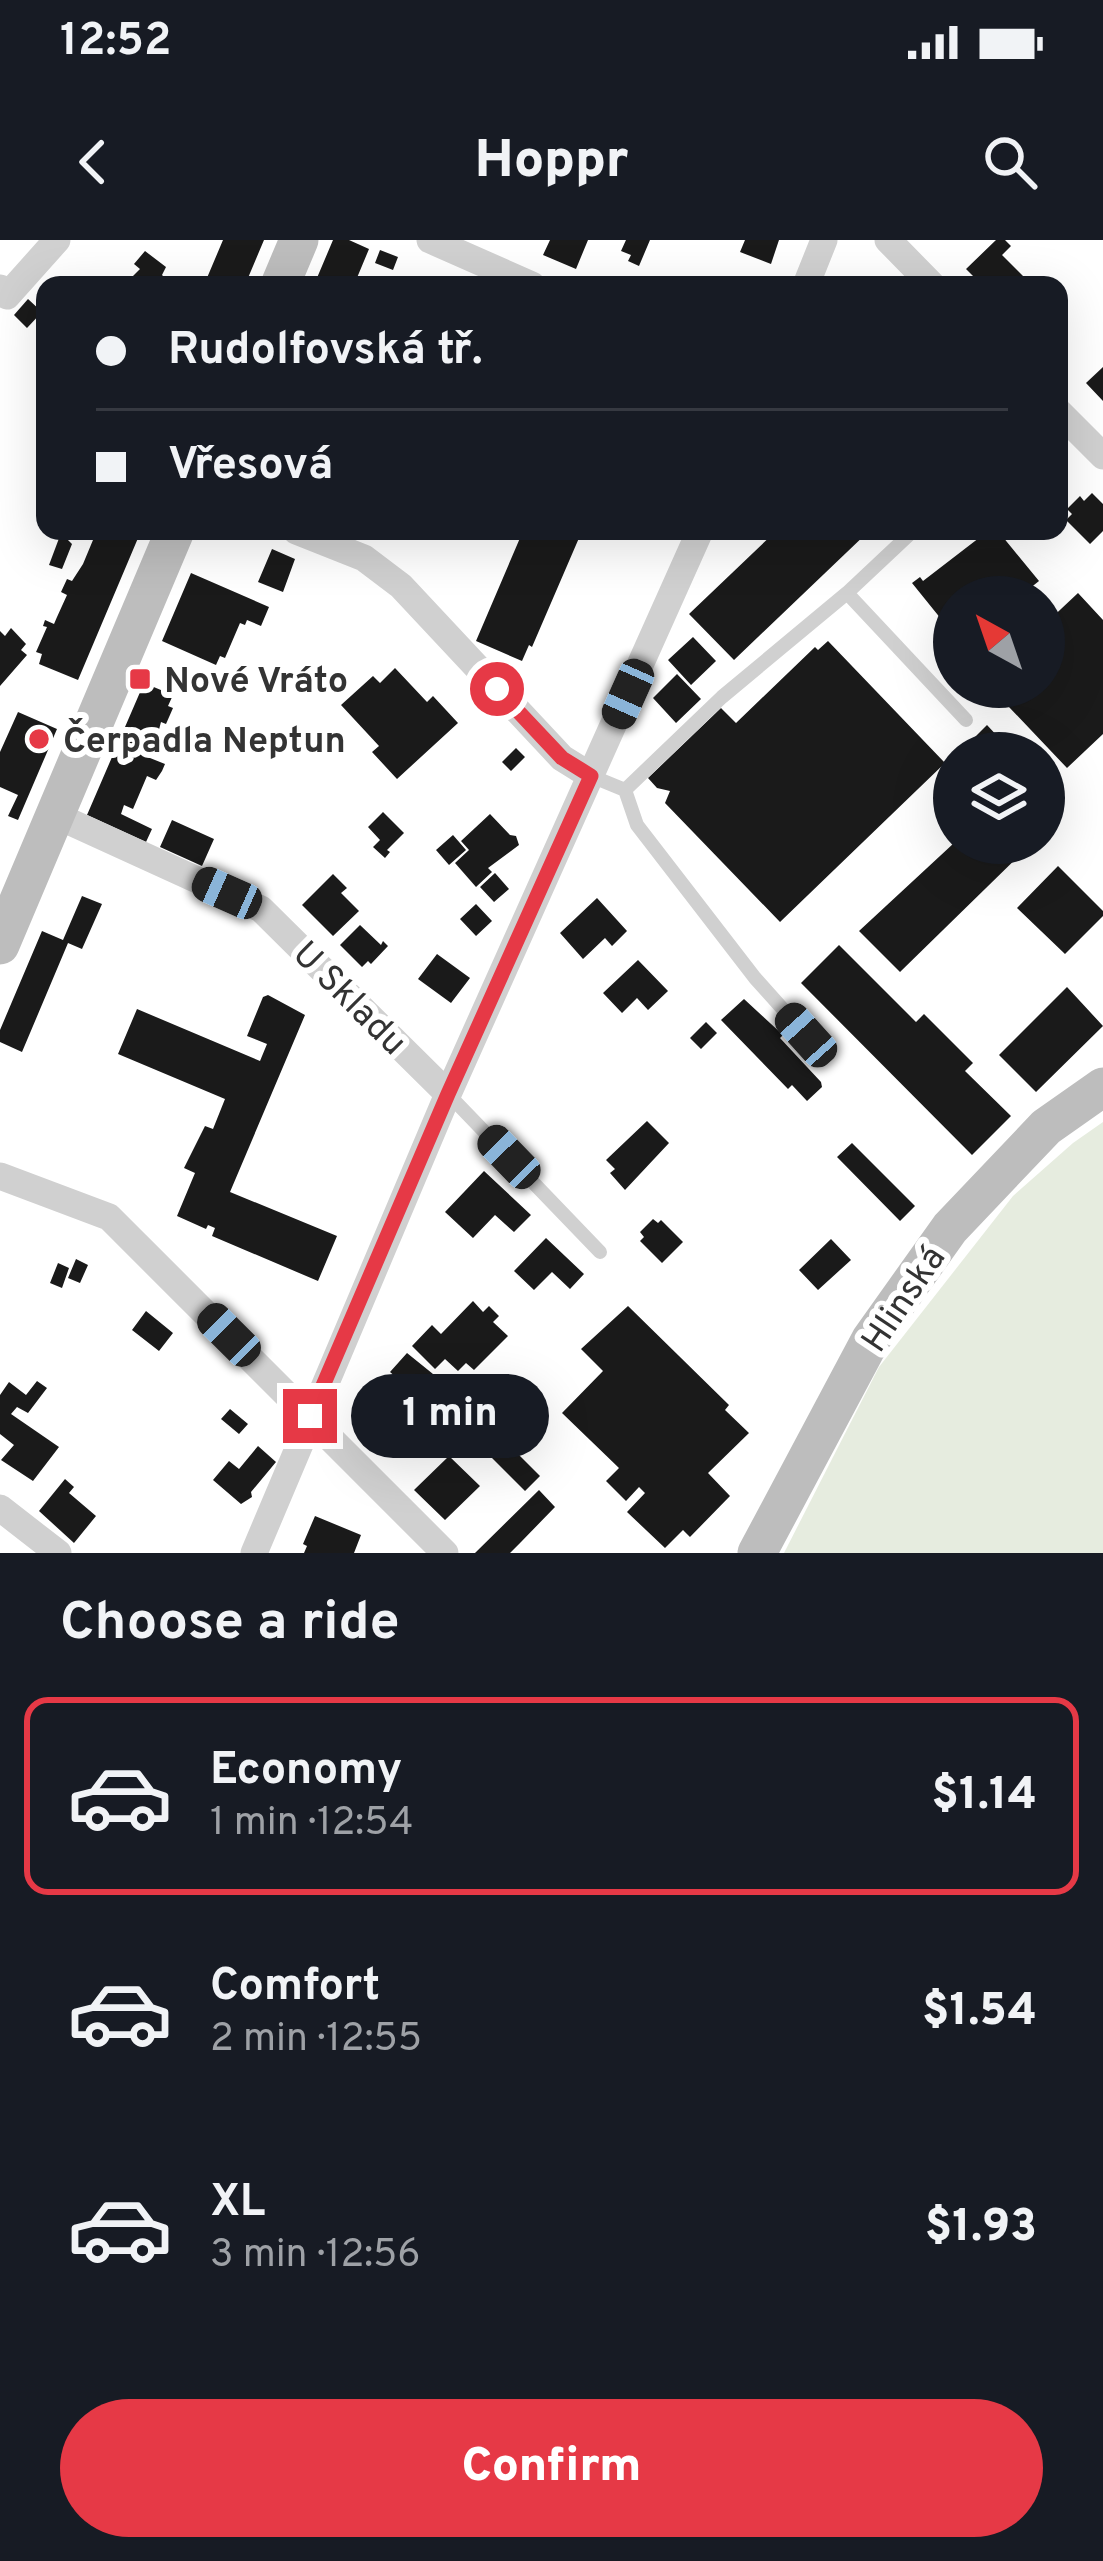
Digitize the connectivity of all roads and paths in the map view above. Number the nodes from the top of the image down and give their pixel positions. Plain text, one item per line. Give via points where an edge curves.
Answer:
1 (57, 240) edge
2 (299, 240) edge
3 (430, 240) edge
4 (824, 240) edge
5 (888, 240) edge
6 (284, 276) edge
7 (512, 276) edge
8 (810, 276) edge
9 (923, 276) edge
10 (0, 288) edge
11 (1068, 421) edge
12 (1103, 456) edge
13 (171, 540) edge
14 (319, 540) edge
15 (696, 540) edge
16 (904, 540) edge
17 (847, 593) junction
18 (966, 720) dead end
19 (591, 776) junction
20 (625, 790) junction
21 (55, 815) junction
22 (0, 945) edge
23 (806, 1035) dead end
24 (1103, 1087) edge
25 (448, 1094) junction
26 (0, 1176) edge
27 (600, 1252) dead end
28 (310, 1416) junction
29 (0, 1508) edge
30 (58, 1553) edge
31 (254, 1553) edge
32 (445, 1553) edge
33 (757, 1553) edge

1 - 10 street via 7,296
2 - 6 street
3 - 7 street
4 - 8 street
5 - 9 street
11 - 12 street
13 - 21 street
14 - 19 street via 364,558 401,586 562,758
15 - 19 street
16 - 17 lane
17 - 18 lane
17 - 20 lane
19 - 20 lane
19 - 25 street
20 - 23 lane via 637,825
21 - 22 street
21 - 25 street, U Skladu via 262,908
24 - 33 street, Hlinská via 1046,1127 950,1228 871,1340
25 - 27 lane
25 - 28 street
26 - 28 street via 109,1217
28 - 31 street
28 - 32 street
29 - 30 street

